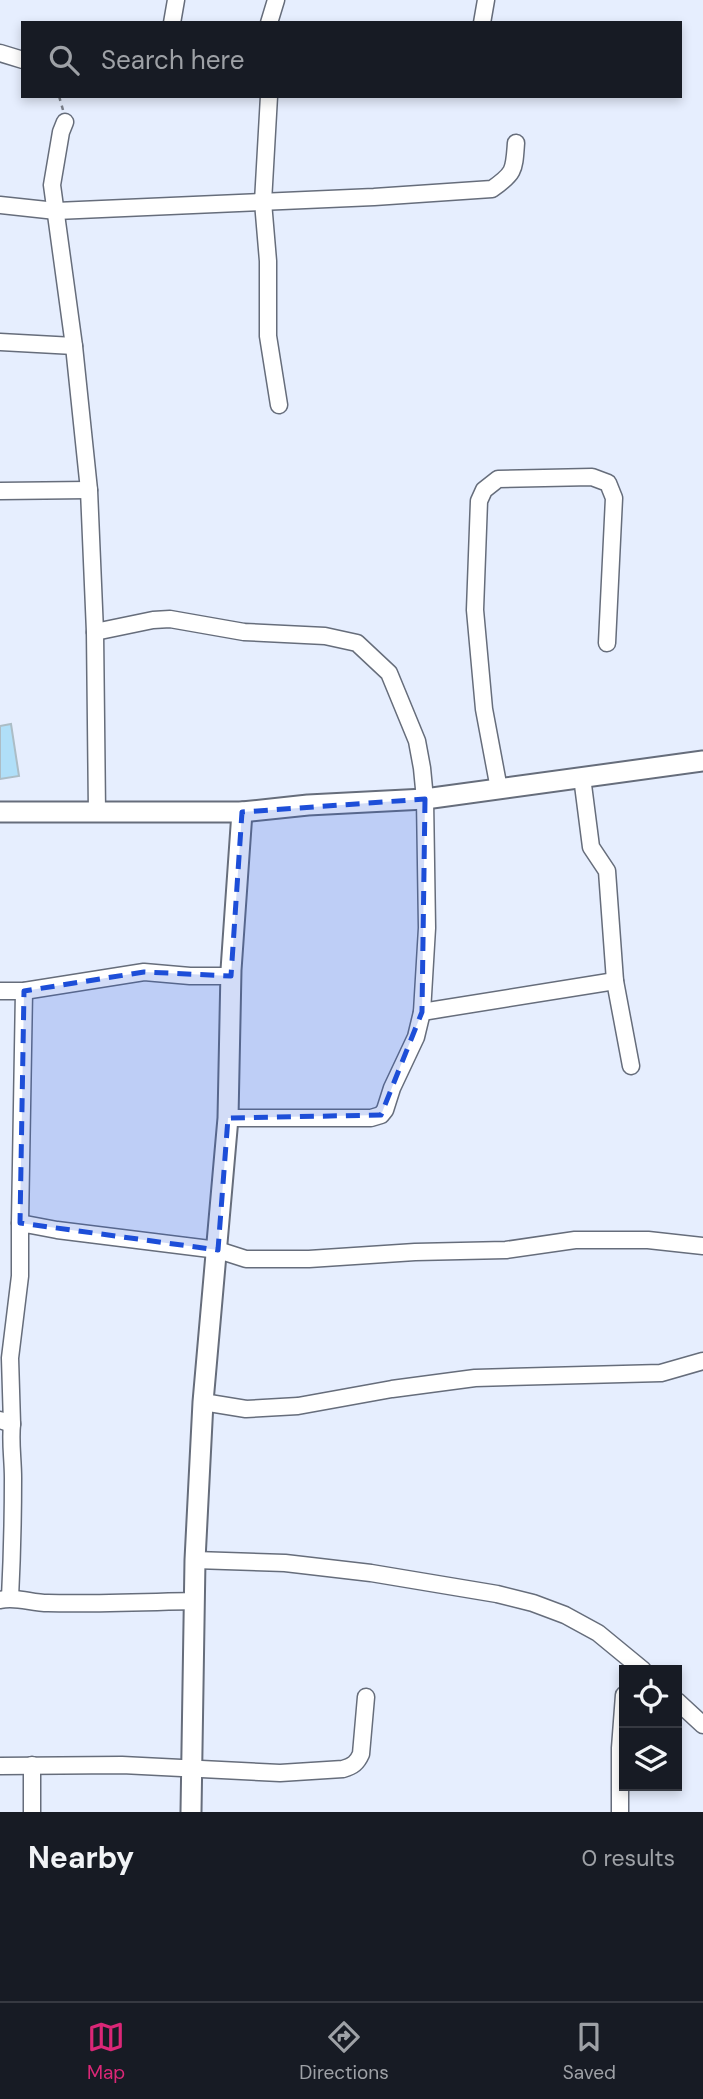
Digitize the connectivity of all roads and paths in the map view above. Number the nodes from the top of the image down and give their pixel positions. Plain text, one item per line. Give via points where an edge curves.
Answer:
1 (176, 0) edge
2 (276, 0) edge
3 (485, 0) edge
4 (172, 21) edge
5 (270, 21) edge
6 (482, 21) edge
7 (0, 53) edge
8 (21, 59) edge
9 (269, 98) edge
10 (65, 122) dead end
11 (516, 144) dead end
12 (263, 202) junction
13 (0, 205) edge
14 (56, 211) junction
15 (0, 342) edge
16 (74, 346) junction
17 (279, 405) dead end
18 (89, 490) junction
19 (0, 491) edge
20 (95, 632) junction
21 (607, 643) dead end
22 (703, 761) edge
23 (582, 777) junction
24 (499, 789) junction
25 (425, 799) junction
26 (0, 812) edge
27 (97, 812) junction
28 (242, 812) junction
29 (232, 976) junction
30 (615, 981) junction
31 (0, 991) edge
32 (24, 991) junction
33 (422, 1012) junction
34 (631, 1066) dead end
35 (228, 1118) junction
36 (20, 1223) junction
37 (703, 1246) edge
38 (218, 1250) junction
39 (10, 1358) junction
40 (703, 1361) edge
41 (0, 1374) edge
42 (203, 1402) junction
43 (6, 1422) edge
44 (195, 1560) junction
45 (5, 1599) edge
46 (194, 1601) junction
47 (630, 1664) edge
48 (366, 1697) dead end
49 (682, 1706) edge
50 (703, 1725) edge
51 (622, 1728) edge
52 (32, 1765) junction
53 (0, 1766) edge
54 (193, 1769) junction
55 (32, 1812) edge
56 (191, 1812) edge
57 (620, 1812) edge

1 - 4 street
2 - 5 street
3 - 6 street
7 - 8 street
9 - 12 street
10 - 14 street via 53,175
11 - 12 street via 514,167 492,189
12 - 14 street
12 - 17 street via 268,336
13 - 14 street
14 - 16 street
15 - 16 street
16 - 18 street
18 - 19 street
18 - 20 street
20 - 25 street via 170,619 357,643 389,673 417,741
20 - 27 street
21 - 24 street via 614,498 608,483 593,477 498,479 484,489 479,501 475,610 484,709
22 - 23 street
23 - 24 street
23 - 30 street via 590,847 607,871
24 - 25 street
25 - 28 street
25 - 33 street
26 - 27 street
27 - 28 street
28 - 29 street
29 - 32 street via 144,972
29 - 35 street
30 - 33 street
30 - 34 street
31 - 32 street
32 - 36 street
33 - 35 street via 416,1037 381,1115
35 - 38 street
36 - 38 street
36 - 39 street via 20,1276
37 - 38 street via 575,1240 506,1250 296,1259 246,1259
38 - 42 street
39 - 41 street
39 - 43 street
40 - 42 street via 661,1373 475,1378 298,1406 246,1409
42 - 44 street
43 - 45 street via 13,1510
44 - 46 street
44 - 47 street via 285,1563 497,1594 565,1615 598,1633
45 - 46 street via 43,1603
46 - 54 street
48 - 54 street via 361,1754 353,1766 280,1773
49 - 50 street
51 - 57 street
52 - 53 street
52 - 54 street
52 - 55 street
54 - 56 street

